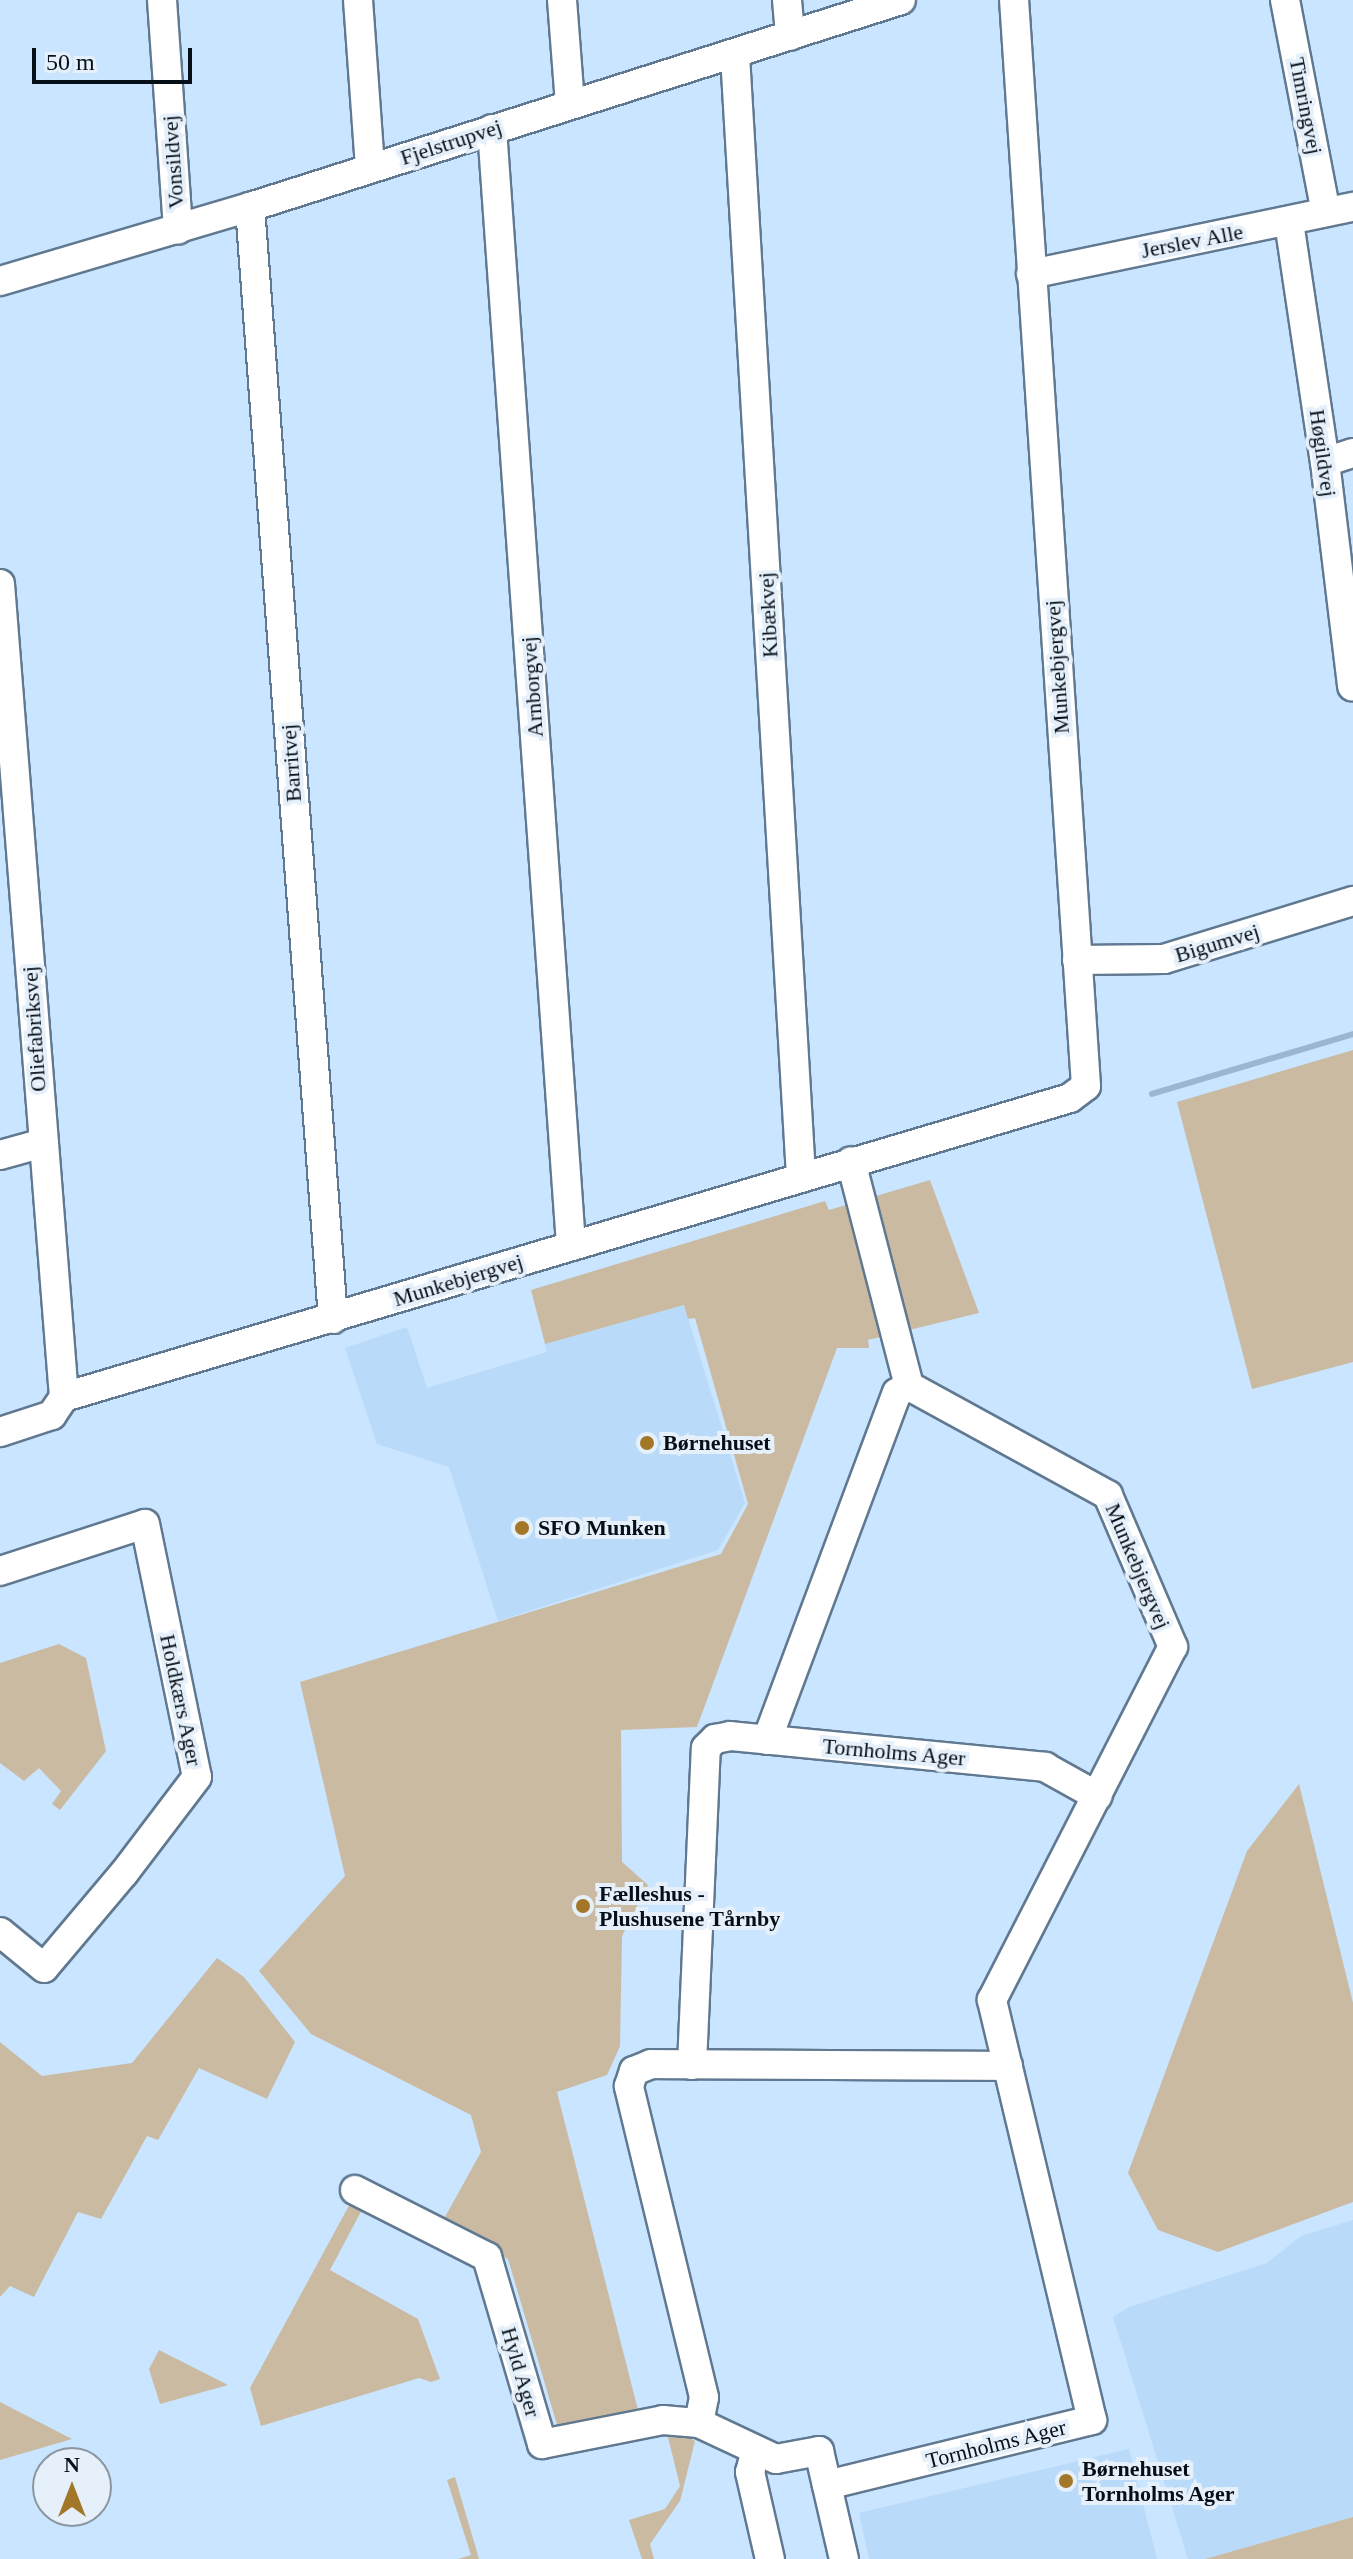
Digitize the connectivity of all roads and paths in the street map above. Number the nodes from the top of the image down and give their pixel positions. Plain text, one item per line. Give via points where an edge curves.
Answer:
1 (162, 0) edge
2 (358, 0) edge
3 (562, 0) edge
4 (787, 0) edge
5 (901, 0) edge
6 (1014, 0) edge
7 (1285, 0) edge
8 (790, 36) junction
9 (735, 55) junction
10 (570, 104) junction
11 (492, 129) junction
12 (370, 168) junction
13 (250, 207) junction
14 (1340, 209) edge
15 (1289, 222) junction
16 (178, 229) junction
17 (1031, 274) junction
18 (0, 281) edge
19 (1353, 453) edge
20 (1325, 462) junction
21 (0, 584) edge
22 (1352, 686) edge
23 (1353, 901) edge
24 (1077, 960) junction
25 (43, 1143) junction
26 (0, 1155) edge
27 (851, 1161) junction
28 (801, 1175) junction
29 (571, 1246) junction
30 (333, 1319) junction
31 (909, 1386) junction
32 (64, 1397) junction
33 (0, 1432) edge
34 (0, 1571) edge
35 (767, 1740) junction
36 (1097, 1796) junction
37 (0, 1932) edge
38 (692, 2065) junction
39 (1008, 2066) junction
40 (355, 2190) dead end
41 (699, 2423) junction
42 (756, 2450) junction
43 (827, 2485) junction
44 (770, 2559) edge
45 (844, 2559) edge

1 - 16 street, Vonsildvej
2 - 12 street
3 - 10 street
4 - 8 street
5 - 8 street, Fjelstrupvej
6 - 17 street, Munkebjergvej
7 - 14 street, Timringvej
8 - 9 street, Fjelstrupvej
9 - 10 street, Fjelstrupvej
9 - 28 street, Kibækvej
10 - 11 street, Fjelstrupvej
11 - 12 street, Fjelstrupvej
11 - 29 street, Arnborgvej
12 - 13 street, Fjelstrupvej
13 - 16 street, Fjelstrupvej
13 - 30 street, Barritvej
14 - 15 street, Jerslev Alle
15 - 17 street, Jerslev Alle
15 - 20 street, Høgildvej
16 - 18 street, Fjelstrupvej
17 - 24 street, Munkebjergvej
19 - 20 street
20 - 22 street, Høgildvej
21 - 25 street, Oliefabriksvej
23 - 24 street, Bigumvej via 1164,959
24 - 27 street, Munkebjergvej via 1086,1086 1070,1098
25 - 26 street
25 - 32 street, Oliefabriksvej
27 - 28 street, Munkebjergvej
27 - 31 street
28 - 29 street, Munkebjergvej
29 - 30 street, Munkebjergvej
30 - 32 street, Munkebjergvej
31 - 35 street via 897,1393
31 - 36 street, Munkebjergvej via 1108,1495 1173,1647
32 - 33 street via 52,1415
34 - 37 street, Holdkærs Ager via 145,1524 197,1777 44,1968
35 - 36 street, Tornholms Ager via 1045,1767
35 - 38 street, Tornholms Ager via 730,1736 715,1739 706,1748
36 - 39 street, Tornholms Ager via 992,2000
38 - 39 street
38 - 41 street via 651,2064 634,2071 629,2086 704,2397
39 - 43 street, Tornholms Ager via 1092,2420
40 - 41 street, Hyld Ager via 487,2257 542,2444 663,2420
41 - 42 street, Hyld Ager
42 - 43 street, Hyld Ager via 776,2459 819,2451
42 - 44 street via 750,2472
43 - 45 street

